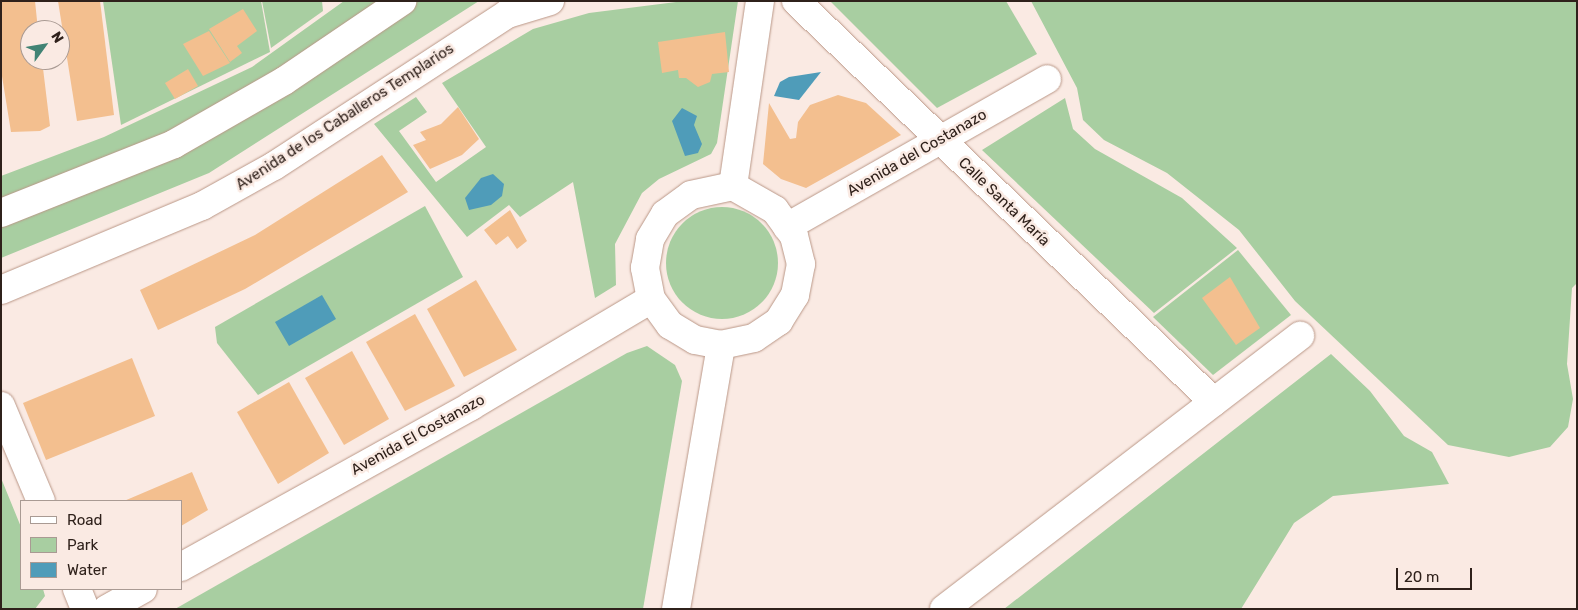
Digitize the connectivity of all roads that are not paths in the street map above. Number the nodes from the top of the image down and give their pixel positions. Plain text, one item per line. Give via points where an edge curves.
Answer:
1 (402, 1) edge
2 (550, 1) edge
3 (760, 1) edge
4 (796, 1) edge
5 (1047, 79) dead end
6 (939, 140) junction
7 (734, 186) junction
8 (1, 213) edge
9 (787, 226) junction
10 (1, 290) edge
11 (651, 299) junction
12 (1300, 336) dead end
13 (721, 345) junction
14 (1214, 402) junction
15 (1, 406) edge
16 (41, 500) edge
17 (182, 566) edge
18 (77, 590) edge
19 (141, 590) edge
20 (85, 609) edge
21 (107, 609) edge
22 (676, 609) edge
23 (944, 609) edge

1 - 8 street via 284,81 174,144
2 - 10 street, Avenida de los Caballeros Templarios via 507,14 274,166 202,206
3 - 7 street
4 - 6 street, Calle Santa María
5 - 6 street, Avenida del Costanazo
6 - 9 street, Avenida del Costanazo
6 - 14 street, Calle Santa María
7 - 9 street via 775,210
7 - 11 street via 691,195 665,214 650,238 644,268
9 - 13 street via 801,264 796,295 779,321 754,338
11 - 13 street via 670,325 695,340
11 - 17 street, Avenida El Costanazo via 471,406
12 - 14 street
13 - 22 street
14 - 23 street
15 - 16 street
18 - 20 street
19 - 21 street

